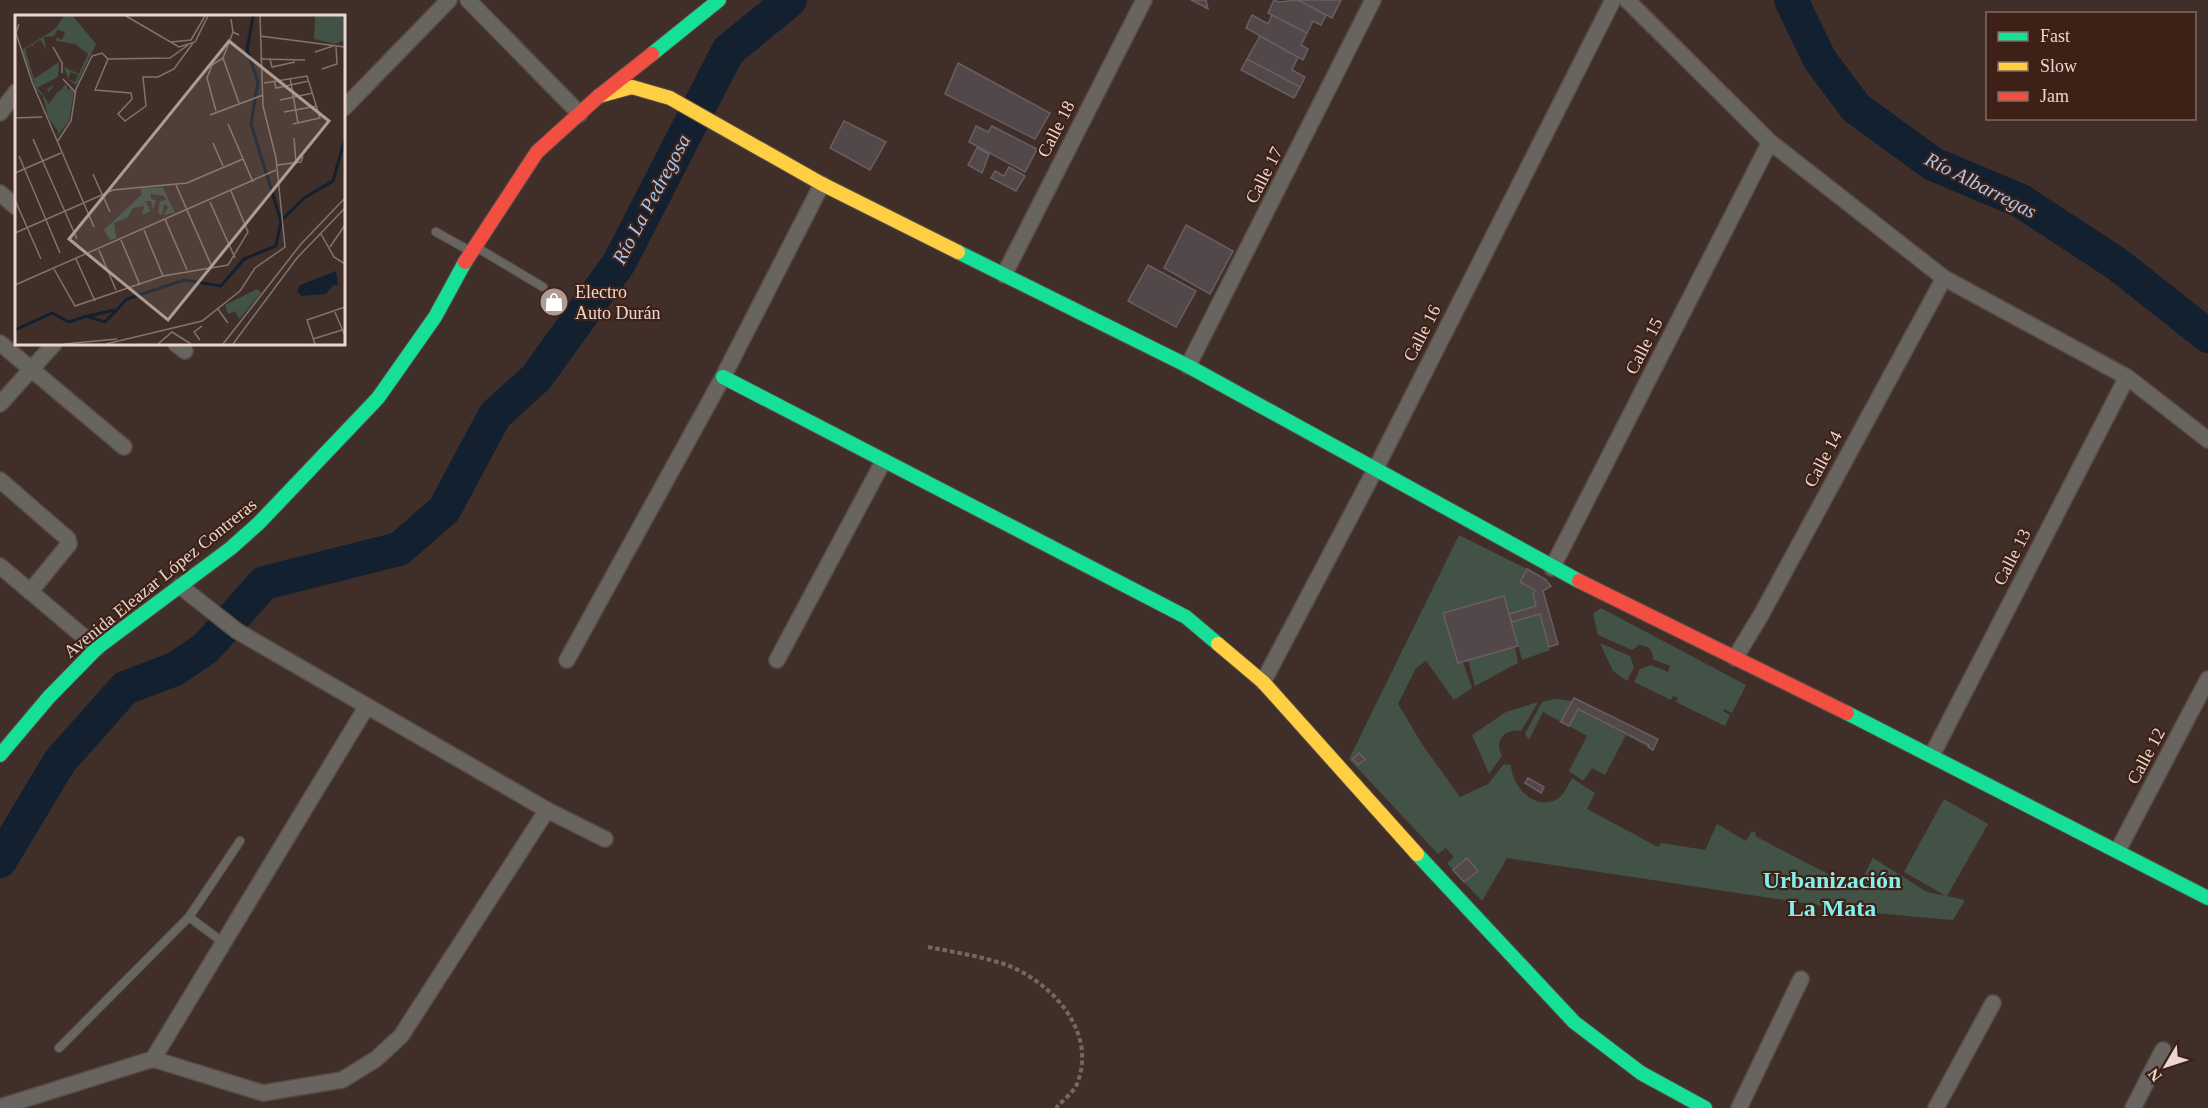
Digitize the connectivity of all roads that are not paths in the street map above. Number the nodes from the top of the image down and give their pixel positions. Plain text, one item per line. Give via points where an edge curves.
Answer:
1 (449, 0) edge
2 (468, 0) edge
3 (718, 0) edge
4 (1144, 0) edge
5 (1373, 0) edge
6 (1613, 0) edge
7 (1627, 0) edge
8 (15, 93) edge
9 (599, 96) junction
10 (345, 107) edge
11 (0, 113) edge
12 (580, 114) junction
13 (1770, 142) junction
14 (822, 184) junction
15 (0, 193) edge
16 (15, 206) edge
17 (436, 232) dead end
18 (473, 249) junction
19 (1004, 275) junction
20 (1944, 278) junction
21 (543, 287) dead end
22 (0, 343) edge
23 (53, 345) edge
24 (1188, 366) junction
25 (33, 369) junction
26 (723, 377) junction
27 (2127, 377) junction
28 (0, 405) edge
29 (2208, 440) edge
30 (124, 447) dead end
31 (883, 462) junction
32 (1376, 468) junction
33 (0, 480) edge
34 (0, 566) edge
35 (1552, 568) junction
36 (180, 586) junction
37 (30, 592) junction
38 (97, 648) junction
39 (1735, 658) junction
40 (567, 660) dead end
41 (777, 660) dead end
42 (2208, 679) edge
43 (1263, 682) junction
44 (367, 706) junction
45 (0, 755) edge
46 (1932, 755) junction
47 (548, 810) junction
48 (605, 839) dead end
49 (240, 841) dead end
50 (2118, 850) junction
51 (2208, 898) edge
52 (189, 917) junction
53 (224, 943) junction
54 (1801, 979) dead end
55 (1993, 1003) dead end
56 (59, 1048) dead end
57 (2163, 1050) dead end
58 (153, 1059) junction
59 (0, 1107) edge
60 (1705, 1108) edge
61 (1739, 1108) edge
62 (1936, 1108) edge
63 (2133, 1108) edge

1 - 10 street
2 - 12 street
3 - 9 street, Avenida Eleazar López Contreras
4 - 19 street, Calle 18
5 - 24 street, Calle 17
6 - 32 street, Calle 16
7 - 13 street
8 - 11 street
9 - 12 street, Avenida Eleazar López Contreras
9 - 14 street via 632,87 670,98
12 - 18 street, Avenida Eleazar López Contreras via 537,152
13 - 20 street
13 - 35 street, Calle 15
14 - 19 street
14 - 26 street
15 - 16 street
17 - 18 lane
18 - 21 lane
18 - 36 street, Avenida Eleazar López Contreras via 435,317 378,398 259,523
19 - 24 street
20 - 27 street
20 - 39 street, Calle 14
22 - 25 street
23 - 25 street
24 - 32 street
25 - 28 street
25 - 30 street
26 - 31 street
26 - 40 street
27 - 29 street
27 - 46 street, Calle 13
31 - 41 street
31 - 43 street via 1186,617
32 - 35 street
32 - 43 street, Calle 16
33 - 37 street via 68,539 69,544
34 - 37 street
35 - 39 street
36 - 38 street, Avenida Eleazar López Contreras
36 - 44 street via 237,630
37 - 38 street
38 - 45 street, Avenida Eleazar López Contreras via 49,696
39 - 46 street
42 - 50 street, Calle 12
43 - 60 street via 1574,1022 1641,1074
44 - 47 street
44 - 53 street
46 - 50 street
47 - 48 street
47 - 58 street via 401,1036 376,1059 342,1080 263,1093
49 - 52 lane
50 - 51 street
52 - 53 lane
52 - 56 lane
53 - 58 street
54 - 61 street
55 - 62 street
57 - 63 street
58 - 59 street

